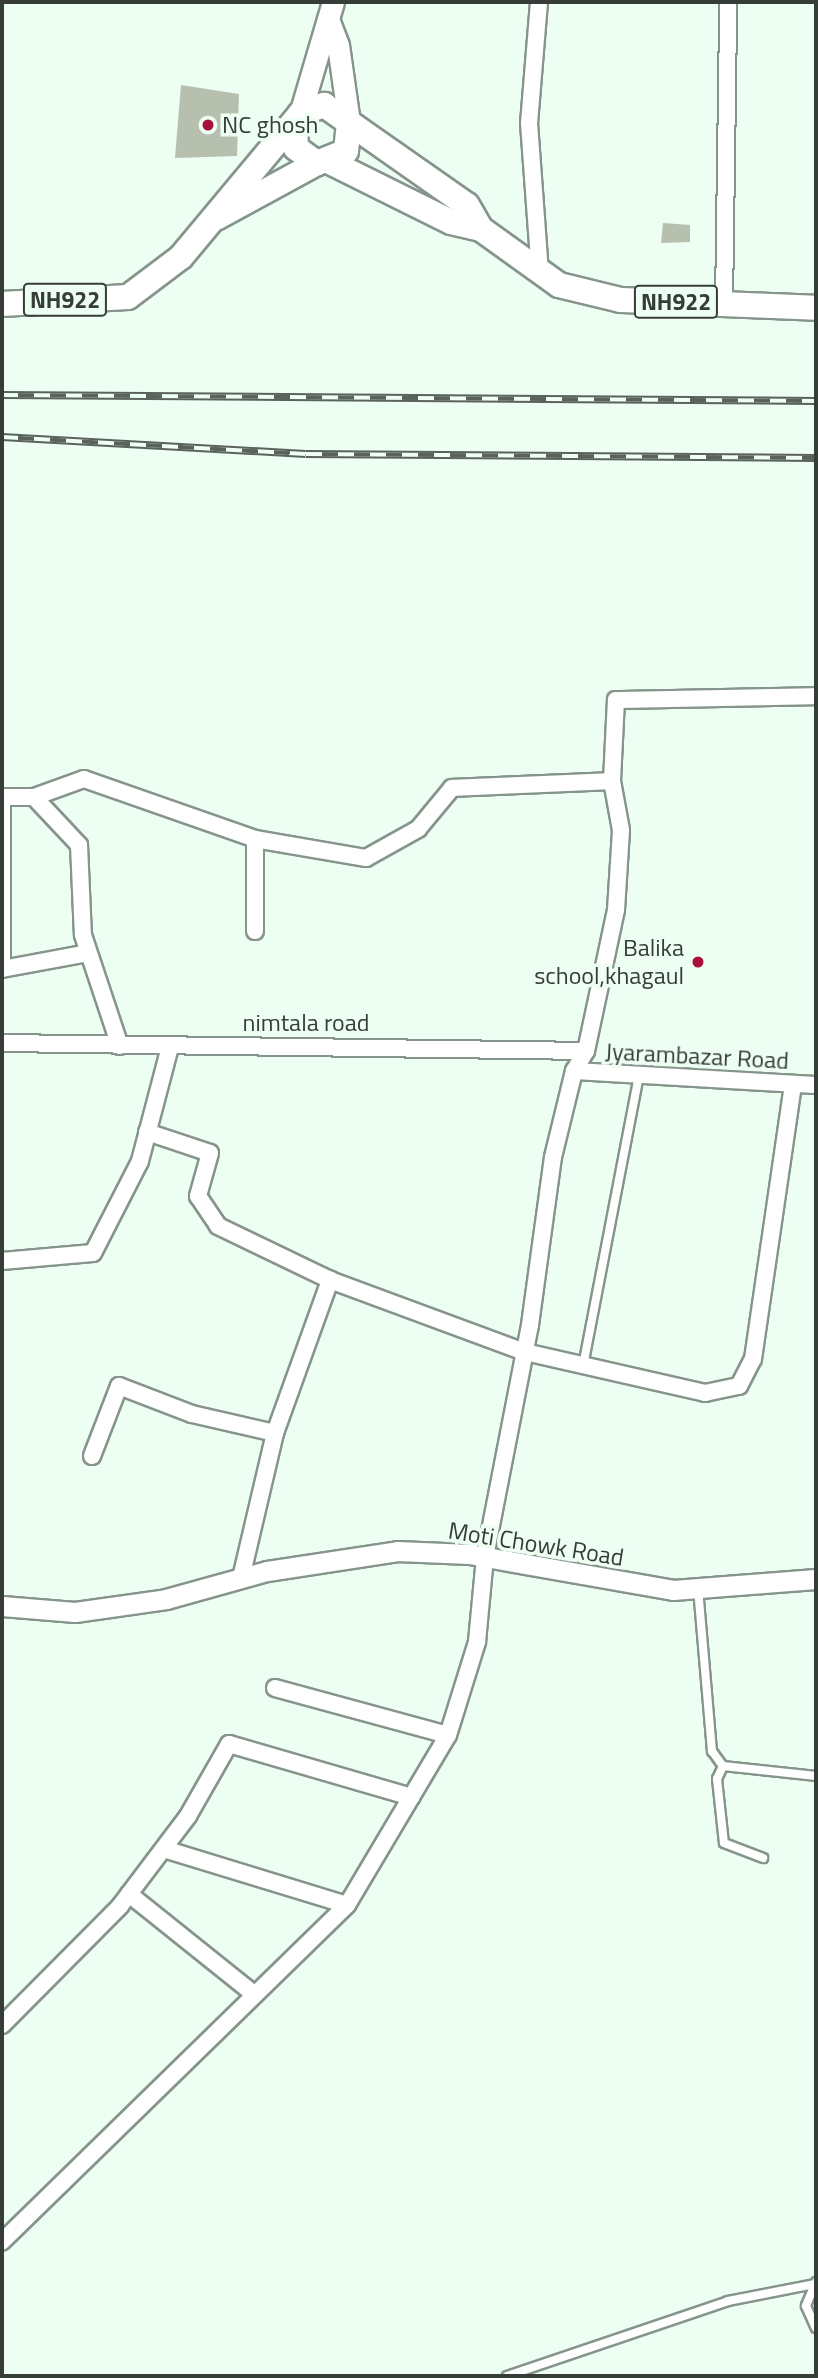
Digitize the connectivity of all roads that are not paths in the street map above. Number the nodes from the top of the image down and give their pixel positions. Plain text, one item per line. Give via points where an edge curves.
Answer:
1 (539, 2) edge
2 (728, 2) edge
3 (331, 10) edge
4 (297, 118) junction
5 (349, 122) junction
6 (323, 163) junction
7 (216, 218) junction
8 (481, 229) junction
9 (540, 275) junction
10 (2, 303) edge
11 (724, 305) junction
12 (816, 308) edge
13 (816, 696) edge
14 (612, 781) junction
15 (2, 797) edge
16 (34, 797) junction
17 (255, 839) junction
18 (255, 931) dead end
19 (88, 953) junction
20 (2, 1044) edge
21 (120, 1046) junction
22 (170, 1047) junction
23 (586, 1051) junction
24 (574, 1072) junction
25 (639, 1075) junction
26 (793, 1084) junction
27 (816, 1085) edge
28 (147, 1132) junction
29 (2, 1261) edge
30 (330, 1280) junction
31 (524, 1352) junction
32 (583, 1366) junction
33 (275, 1433) junction
34 (92, 1456) dead end
35 (485, 1558) junction
36 (241, 1578) junction
37 (816, 1579) edge
38 (698, 1588) junction
39 (2, 1606) edge
40 (275, 1688) dead end
41 (448, 1735) junction
42 (723, 1766) junction
43 (816, 1776) edge
44 (411, 1797) junction
45 (164, 1849) junction
46 (762, 1858) dead end
47 (129, 1894) junction
48 (347, 1905) junction
49 (254, 1994) junction
50 (2, 2025) edge
51 (2, 2242) edge
52 (815, 2283) edge
53 (816, 2328) edge
54 (507, 2376) edge

1 - 9 street via 529,123
2 - 11 street
3 - 4 main road
3 - 5 main road
4 - 5 main road via 324,105
4 - 6 main road via 296,148
4 - 7 main road via 235,186
5 - 6 main road via 346,150
5 - 8 main road via 467,205
6 - 7 main road
6 - 8 main road via 451,222
7 - 10 main road, NH922 via 181,257 128,297
8 - 9 main road
9 - 11 main road, NH922 via 621,300
11 - 12 main road, NH922
13 - 14 street via 616,700
14 - 17 street via 452,788 418,829 366,858
14 - 23 street via 621,830 616,910
15 - 16 street
15 - 19 street via 2,970
16 - 17 street via 84,779
16 - 19 street via 79,845
17 - 18 street
19 - 21 street
20 - 21 street, nimtala road
21 - 22 street, nimtala road
22 - 23 street, nimtala road via 463,1045
22 - 28 street
23 - 24 street
24 - 25 street, Jyarambazar Road
24 - 31 street via 553,1157
25 - 26 street, Jyarambazar Road
25 - 32 lane
26 - 27 street, Jyarambazar Road
26 - 32 street via 747,1376 739,1385 705,1393
28 - 29 street via 141,1161 93,1253
28 - 30 street via 209,1153 198,1196 218,1226
30 - 31 street
30 - 33 street
31 - 32 street
31 - 35 street
33 - 34 street via 192,1414 119,1386
33 - 36 street
35 - 36 street, Moti Chowk Road via 397,1551
35 - 38 street, Moti Chowk Road via 673,1590
35 - 41 street via 477,1642
36 - 39 street, Moti Chowk Road via 166,1599 75,1612
37 - 38 street, Moti Chowk Road
38 - 42 lane via 712,1751
40 - 41 street
41 - 44 street
42 - 43 lane
42 - 46 lane via 718,1779 724,1843
44 - 45 street via 229,1744
44 - 48 street
45 - 47 street
45 - 48 street
47 - 49 street
47 - 50 street
48 - 49 street
49 - 51 street
52 - 53 lane via 806,2306
52 - 54 lane via 728,2301

